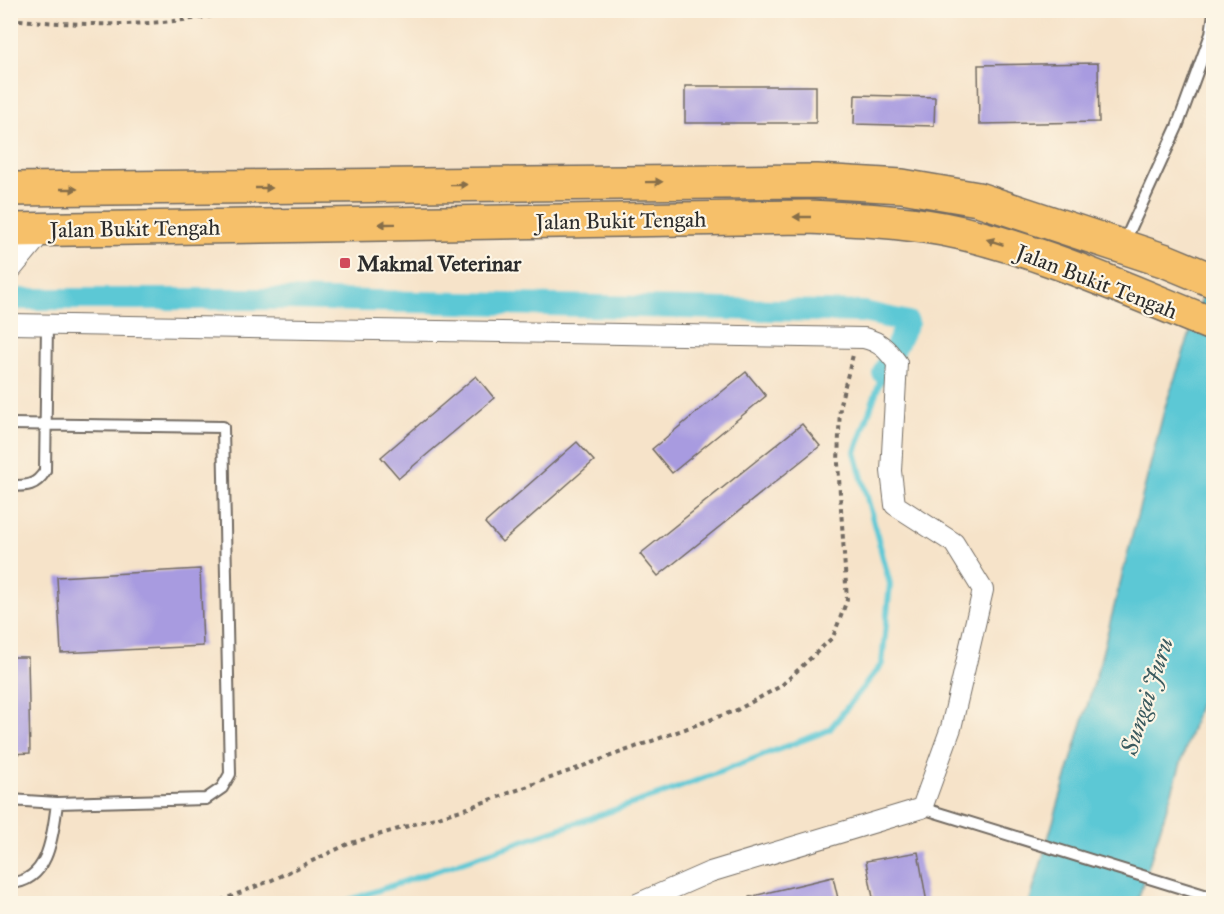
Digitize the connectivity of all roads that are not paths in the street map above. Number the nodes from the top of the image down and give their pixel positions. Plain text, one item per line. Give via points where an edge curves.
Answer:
1 (1214, 13) edge
2 (10, 189) edge
3 (10, 230) edge
4 (44, 230) junction
5 (1123, 246) junction
6 (10, 271) edge
7 (1214, 281) edge
8 (10, 324) edge
9 (47, 325) junction
10 (1214, 325) edge
11 (47, 423) junction
12 (10, 424) edge
13 (10, 486) edge
14 (10, 800) edge
15 (57, 802) junction
16 (921, 808) junction
17 (10, 884) edge
18 (1214, 898) edge
19 (637, 903) edge

1 - 5 lane via 1211,34 1177,127
2 -> 5 highway, Jalan Bukit Tengah via 817,181 902,186 978,199
3 - 4 highway, Jalan Bukit Tengah
4 - 6 street
10 -> 4 highway, Jalan Bukit Tengah via 982,238 887,221 807,217
5 - 7 highway, Jalan Bukit Tengah
8 - 9 street
9 - 11 lane
9 - 16 street via 877,341 892,356 891,471 896,505 954,543 983,590 951,728
11 - 12 lane
11 - 13 lane via 45,471 40,480 30,486
11 - 15 lane via 223,427 230,774 222,788 206,799
14 - 15 lane
15 - 17 lane via 51,847 40,868 19,883
16 - 18 lane
16 - 19 street via 710,872

